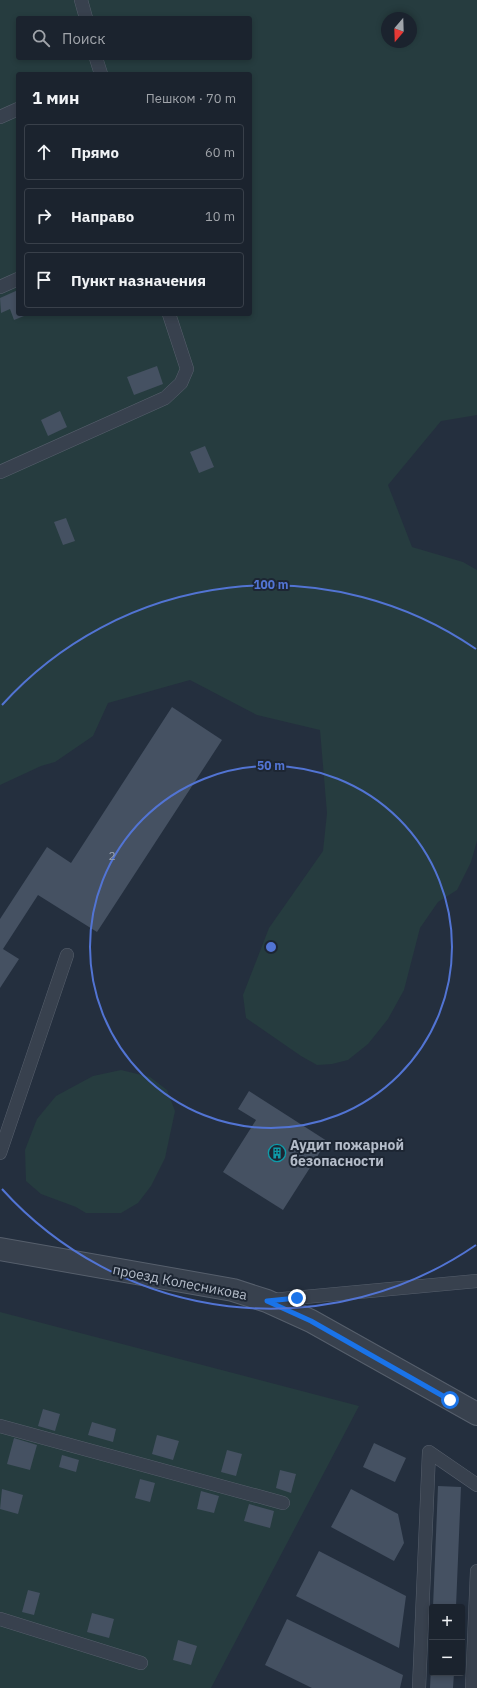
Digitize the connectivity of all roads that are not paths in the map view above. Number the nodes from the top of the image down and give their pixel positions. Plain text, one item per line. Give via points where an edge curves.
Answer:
1 (81, 0) edge
2 (85, 16) edge
3 (97, 60) edge
4 (100, 72) edge
5 (16, 110) edge
6 (0, 117) edge
7 (16, 281) edge
8 (0, 287) edge
9 (170, 316) edge
10 (0, 472) edge
11 (67, 954) dead end
12 (0, 1153) edge
13 (0, 1249) edge
14 (477, 1281) edge
15 (267, 1301) junction
16 (477, 1414) edge
17 (0, 1426) edge
18 (477, 1485) edge
19 (283, 1503) dead end
20 (477, 1571) edge
21 (0, 1619) edge
22 (141, 1663) dead end
23 (419, 1688) edge
24 (472, 1688) edge

1 - 2 lane
3 - 4 lane
5 - 6 lane
7 - 8 lane
9 - 10 lane via 187,369 181,383 165,398
11 - 12 lane
13 - 15 street, проезд Колесникова via 234,1290
14 - 15 lane
15 - 16 street, проезд Колесникова via 311,1321
17 - 19 lane
18 - 23 lane via 429,1452
20 - 24 lane
21 - 22 lane

